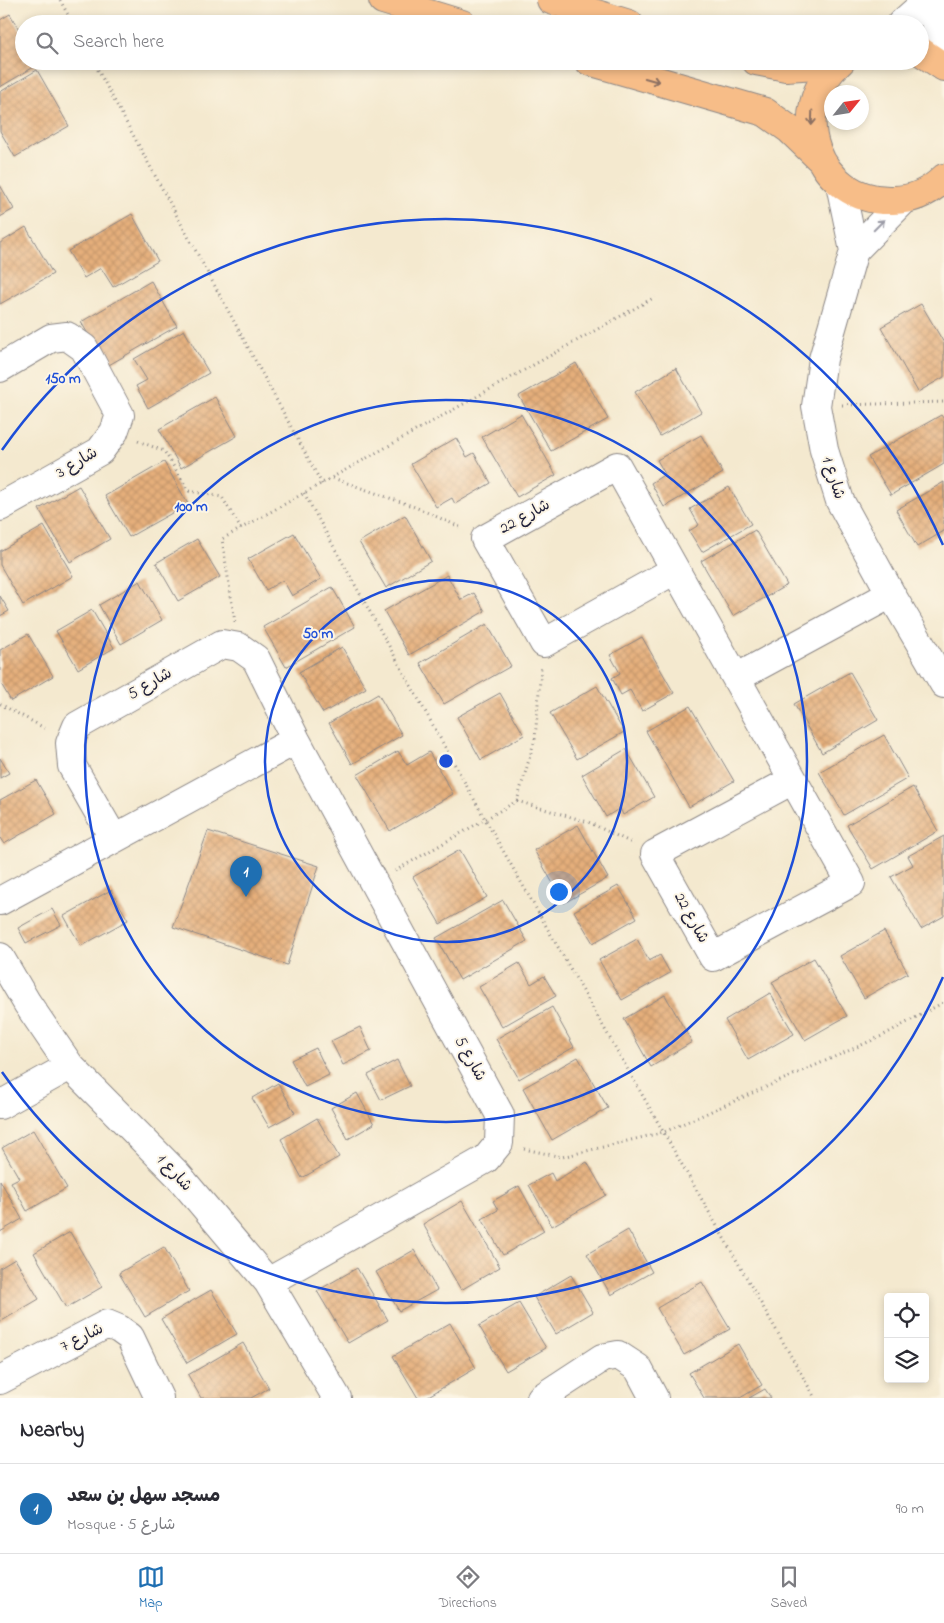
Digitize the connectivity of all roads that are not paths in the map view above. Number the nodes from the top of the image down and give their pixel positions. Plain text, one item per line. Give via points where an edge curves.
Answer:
1 (383, 0) edge
2 (551, 0) edge
3 (929, 0) edge
4 (432, 15) edge
5 (600, 15) edge
6 (912, 15) edge
7 (929, 57) edge
8 (944, 67) edge
9 (620, 70) edge
10 (830, 70) edge
11 (819, 158) junction
12 (941, 183) edge
13 (840, 184) junction
14 (904, 200) junction
15 (854, 251) junction
16 (0, 368) edge
17 (0, 507) edge
18 (675, 570) junction
19 (891, 594) junction
20 (736, 678) junction
21 (944, 684) edge
22 (296, 740) junction
23 (793, 780) junction
24 (114, 839) junction
25 (0, 901) edge
26 (0, 957) edge
27 (70, 1066) junction
28 (0, 1105) edge
29 (268, 1282) junction
30 (0, 1380) edge
31 (159, 1398) edge
32 (336, 1398) edge
33 (541, 1398) edge
34 (654, 1398) edge

1 - 4 main road
2 - 5 main road
3 - 6 street
3 - 8 street
7 - 8 main road
9 -> 11 main road via 765,112 789,129
10 -> 11 main road via 818,90 812,112 812,136
11 - 13 main road
12 - 14 main road via 921,195
13 - 14 main road via 860,196 882,201
13 - 15 street, شارع 1
15 -> 14 street, شارع 1
15 - 19 street, شارع 1 via 824,359 816,406 824,450 840,501
16 - 17 street, شارع 3 via 51,338 66,336 84,348 120,415 114,432 100,451
18 - 18 street, شارع 22 via 617,466 486,539 544,643
18 - 20 street, شارع 22
19 - 20 street
19 - 21 street, شارع 1
20 - 23 street, شارع 22
22 - 24 street
22 - 24 street, شارع 5 via 256,659 240,647 222,644 205,653 77,726 70,743 72,766
22 - 29 street, شارع 5 via 500,1115 499,1143 486,1159
23 - 23 street, شارع 22 via 851,883 713,957 655,854
24 - 25 street
26 - 27 street, شارع 1
27 - 28 street
27 - 29 street, شارع 1 via 177,1174
29 - 32 street, شارع 1
30 - 31 street, شارع 7 via 106,1324 130,1337
33 - 34 street via 602,1358 618,1355 638,1368

